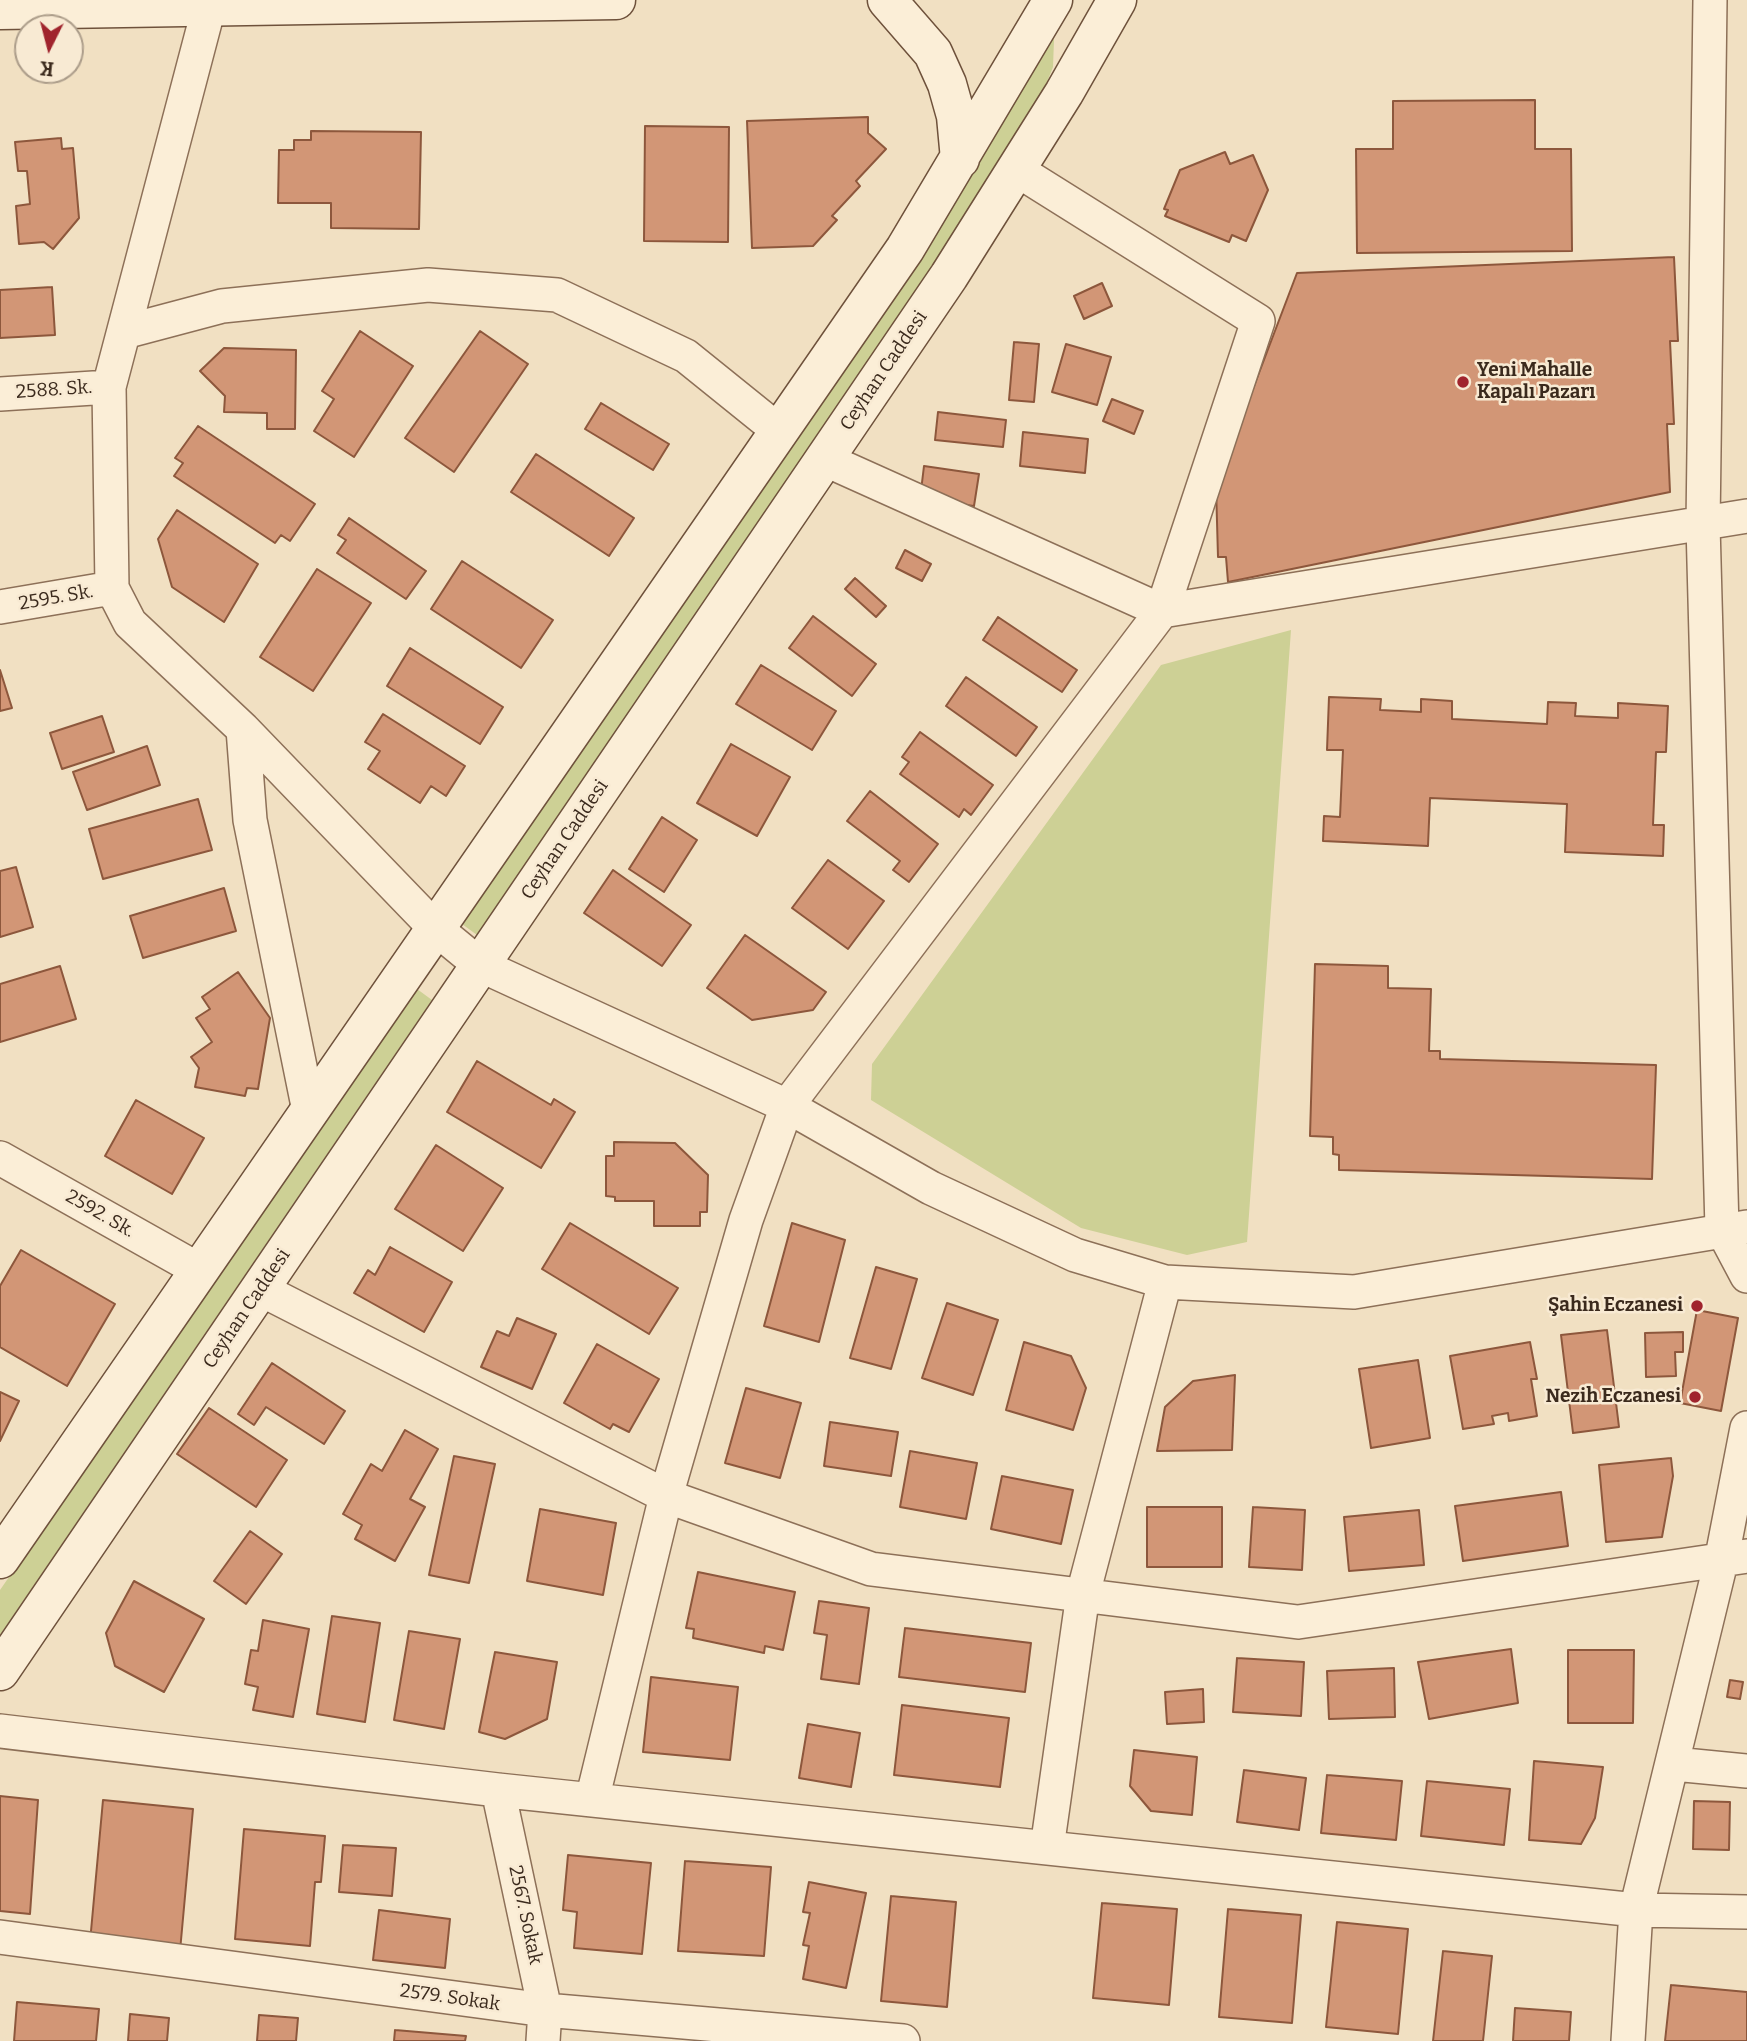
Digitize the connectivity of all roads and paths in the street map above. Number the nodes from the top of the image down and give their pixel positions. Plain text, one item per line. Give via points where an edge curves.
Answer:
1 (615, 0) edge
2 (887, 0) edge
3 (1053, 0) edge
4 (1117, 0) edge
5 (1710, 0) edge
6 (209, 7) junction
7 (0, 10) edge
8 (960, 159) junction
9 (1017, 170) junction
10 (124, 332) junction
11 (109, 387) junction
12 (0, 394) edge
13 (779, 431) junction
14 (824, 459) junction
15 (1747, 516) edge
16 (1703, 525) junction
17 (112, 588) junction
18 (0, 607) edge
19 (1163, 611) junction
20 (243, 729) junction
21 (435, 929) junction
22 (480, 965) junction
23 (787, 1106) junction
24 (309, 1111) junction
25 (0, 1158) edge
26 (1734, 1228) edge
27 (199, 1270) junction
28 (1747, 1276) edge
29 (1165, 1282) junction
30 (260, 1289) junction
31 (1747, 1428) edge
32 (666, 1496) junction
33 (0, 1559) edge
34 (1734, 1559) edge
35 (1083, 1594) junction
36 (0, 1671) edge
37 (0, 1731) edge
38 (1674, 1764) junction
39 (1747, 1771) edge
40 (498, 1790) junction
41 (592, 1800) junction
42 (1047, 1848) junction
43 (1636, 1910) junction
44 (1747, 1912) edge
45 (0, 1937) edge
46 (544, 2026) edge
47 (903, 2041) edge
48 (1628, 2041) edge

1 - 6 street
2 - 8 street via 933,52 956,116
3 - 8 street
4 - 9 street, Ceyhan Caddesi
5 - 16 street
6 - 7 street
6 - 10 street
8 - 13 street via 905,249
9 - 14 street, Ceyhan Caddesi
9 - 19 street via 1258,321
10 - 11 street
10 - 13 street via 222,306 428,285 557,295 686,356
11 - 12 street, 2588. Sk.
11 - 17 street
13 - 21 street
14 - 19 street
14 - 22 street, Ceyhan Caddesi
15 - 16 street
16 - 19 street
16 - 26 street
17 - 18 street, 2595. Sk.
17 - 20 street via 130,623
19 - 23 street
20 - 21 street
20 - 24 street via 250,820
21 - 22 street
21 - 24 street
22 - 23 street
22 - 30 street, Ceyhan Caddesi
23 - 29 street via 967,1205 1075,1255
23 - 32 street via 746,1220
24 - 27 street
25 - 27 street, 2592. Sk.
26 - 28 street
26 - 29 street via 1354,1292
27 - 33 street
29 - 35 street
30 - 32 street
30 - 36 street, Ceyhan Caddesi
31 - 34 street
32 - 35 street via 871,1569
32 - 41 street
34 - 35 street via 1298,1622
34 - 38 street
35 - 42 street
37 - 40 street
38 - 39 street
38 - 43 street
40 - 41 street
40 - 46 street, 2567. Sokak
41 - 42 street
42 - 43 street
43 - 44 street
43 - 48 street
45 - 46 street, 2579. Sokak
46 - 47 street, 2579. Sokak

